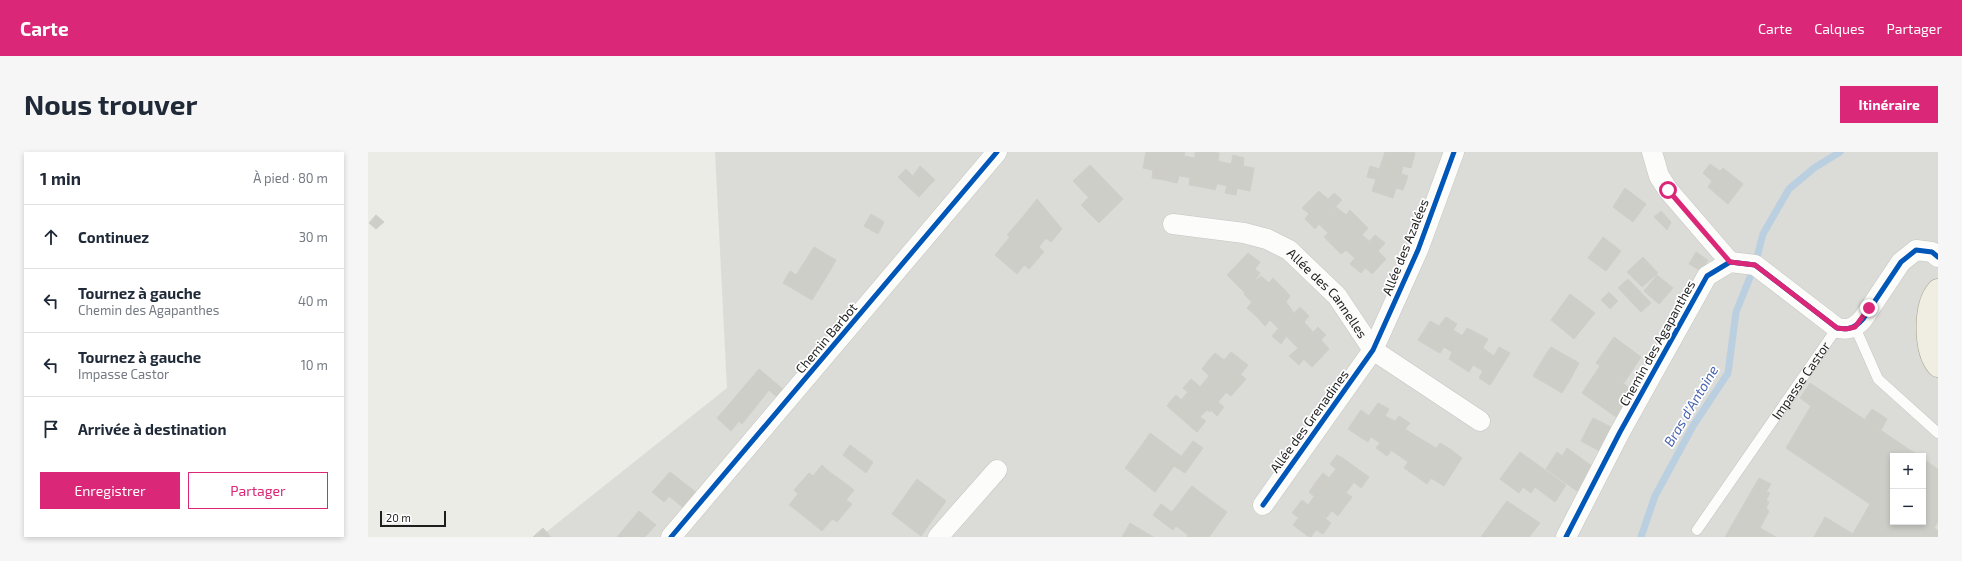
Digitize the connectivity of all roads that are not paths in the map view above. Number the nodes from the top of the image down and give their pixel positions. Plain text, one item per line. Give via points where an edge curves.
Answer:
1 (997, 152) edge
2 (1454, 152) edge
3 (1652, 152) edge
4 (1173, 224) dead end
5 (1938, 257) edge
6 (1730, 262) junction
7 (1938, 290) edge
8 (1846, 328) junction
9 (1373, 350) junction
10 (1938, 366) edge
11 (1480, 421) dead end
12 (1938, 433) edge
13 (997, 470) dead end
14 (1263, 505) dead end
15 (1697, 530) dead end
16 (671, 537) edge
17 (938, 537) edge
18 (1566, 537) edge

1 - 16 street, Chemin Barbot
2 - 9 street, Allée des Azalées via 1418,250
3 - 6 street via 1659,176 1668,190
4 - 9 street, Allée des Cannelles via 1244,233 1289,250 1337,296
5 - 8 street, Impasse Castor via 1932,252 1916,250 1901,262
6 - 8 street via 1755,265
6 - 18 street, Chemin des Agapanthes via 1707,276 1620,432
7 - 10 main road via 1928,316 1928,339
8 - 12 lane via 1878,379
8 - 15 lane, Impasse Castor
9 - 11 street, Allée des Cannelles
9 - 14 street, Allée des Grenadines
13 - 17 street

